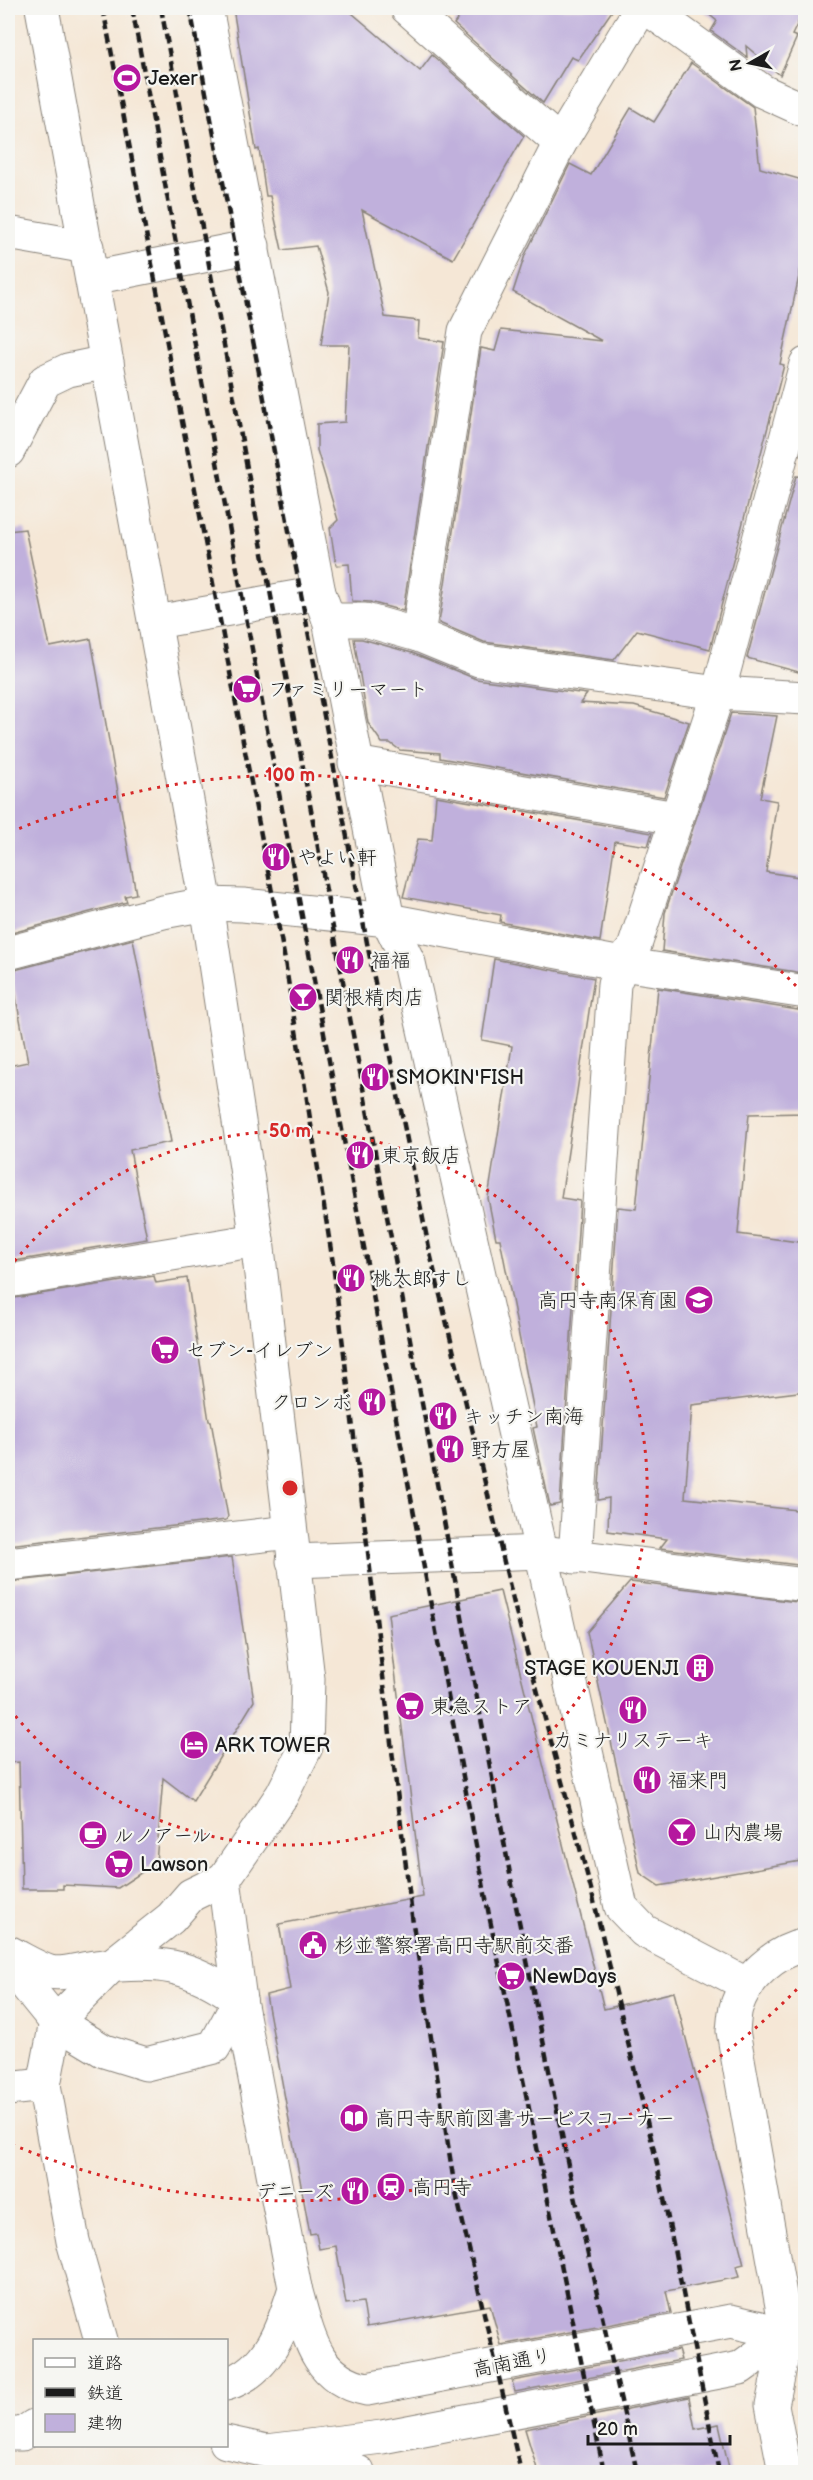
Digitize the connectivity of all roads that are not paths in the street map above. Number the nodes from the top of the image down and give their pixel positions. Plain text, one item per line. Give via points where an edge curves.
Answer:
1 (42, 8) edge
2 (206, 8) edge
3 (407, 8) edge
4 (641, 8) edge
5 (648, 8) edge
6 (806, 111) edge
7 (560, 143) junction
8 (8, 233) edge
9 (87, 246) junction
10 (253, 246) junction
11 (92, 278) junction
12 (107, 362) junction
13 (806, 364) edge
14 (8, 451) edge
15 (324, 606) junction
16 (156, 622) junction
17 (418, 635) junction
18 (718, 693) junction
19 (806, 698) edge
20 (355, 763) junction
21 (676, 818) junction
22 (206, 904) junction
23 (388, 920) junction
24 (8, 952) edge
25 (622, 964) junction
26 (806, 992) edge
27 (257, 1240) junction
28 (8, 1281) edge
29 (292, 1546) junction
30 (543, 1552) junction
31 (575, 1557) junction
32 (8, 1564) edge
33 (806, 1585) edge
34 (224, 1880) junction
35 (806, 1945) edge
36 (8, 1952) edge
37 (8, 1963) edge
38 (112, 1965) junction
39 (748, 1985) junction
40 (240, 2000) junction
41 (56, 2022) junction
42 (44, 2085) junction
43 (8, 2089) edge
44 (295, 2288) junction
45 (796, 2332) edge
46 (101, 2339) edge
47 (228, 2383) edge
48 (33, 2427) edge
49 (8, 2433) edge
50 (228, 2442) edge
51 (267, 2451) junction
52 (790, 2453) edge
53 (358, 2472) edge

1 - 9 street
2 - 10 street
3 - 7 street
4 - 7 street
5 - 6 street via 762,90
7 - 17 street via 465,331
8 - 9 street
9 - 11 street
10 - 11 street
10 - 15 street
11 - 12 street
12 - 14 street via 68,370 45,381
12 - 16 street
13 - 18 street
15 - 16 street
15 - 17 street
15 - 20 street
16 - 22 street
17 - 18 street via 479,660
18 - 19 street
18 - 21 street
20 - 21 street
20 - 23 street
21 - 25 street via 634,948
22 - 23 street
22 - 24 street
22 - 27 street
23 - 25 street
23 - 30 street via 409,963
25 - 26 street
25 - 31 street via 614,984 602,1124
27 - 28 street
27 - 29 street
29 - 30 street
29 - 32 street
29 - 34 street via 308,1679 306,1748 282,1795
30 - 31 street
30 - 39 street via 621,1907 644,1931
31 - 33 street
34 - 38 street via 191,1895 171,1918
34 - 40 street, 高南通り
35 - 39 street via 792,1948 769,1962
36 - 38 street via 51,1972
37 - 41 street
38 - 40 street via 159,1964 188,1969 214,1981
38 - 41 street
39 - 45 street via 736,2008 733,2031
40 - 41 street via 214,2047 146,2064 104,2051
40 - 44 street, 高南通り
41 - 42 street
42 - 43 street
42 - 46 street via 73,2241
44 - 45 street, 高南通り via 310,2342 323,2364 346,2385 367,2389 731,2321
44 - 47 street via 282,2331 262,2361 240,2380
45 - 51 street via 740,2367 382,2437
45 - 52 street via 772,2405
48 - 49 street via 22,2433
50 - 51 street
51 - 53 street

